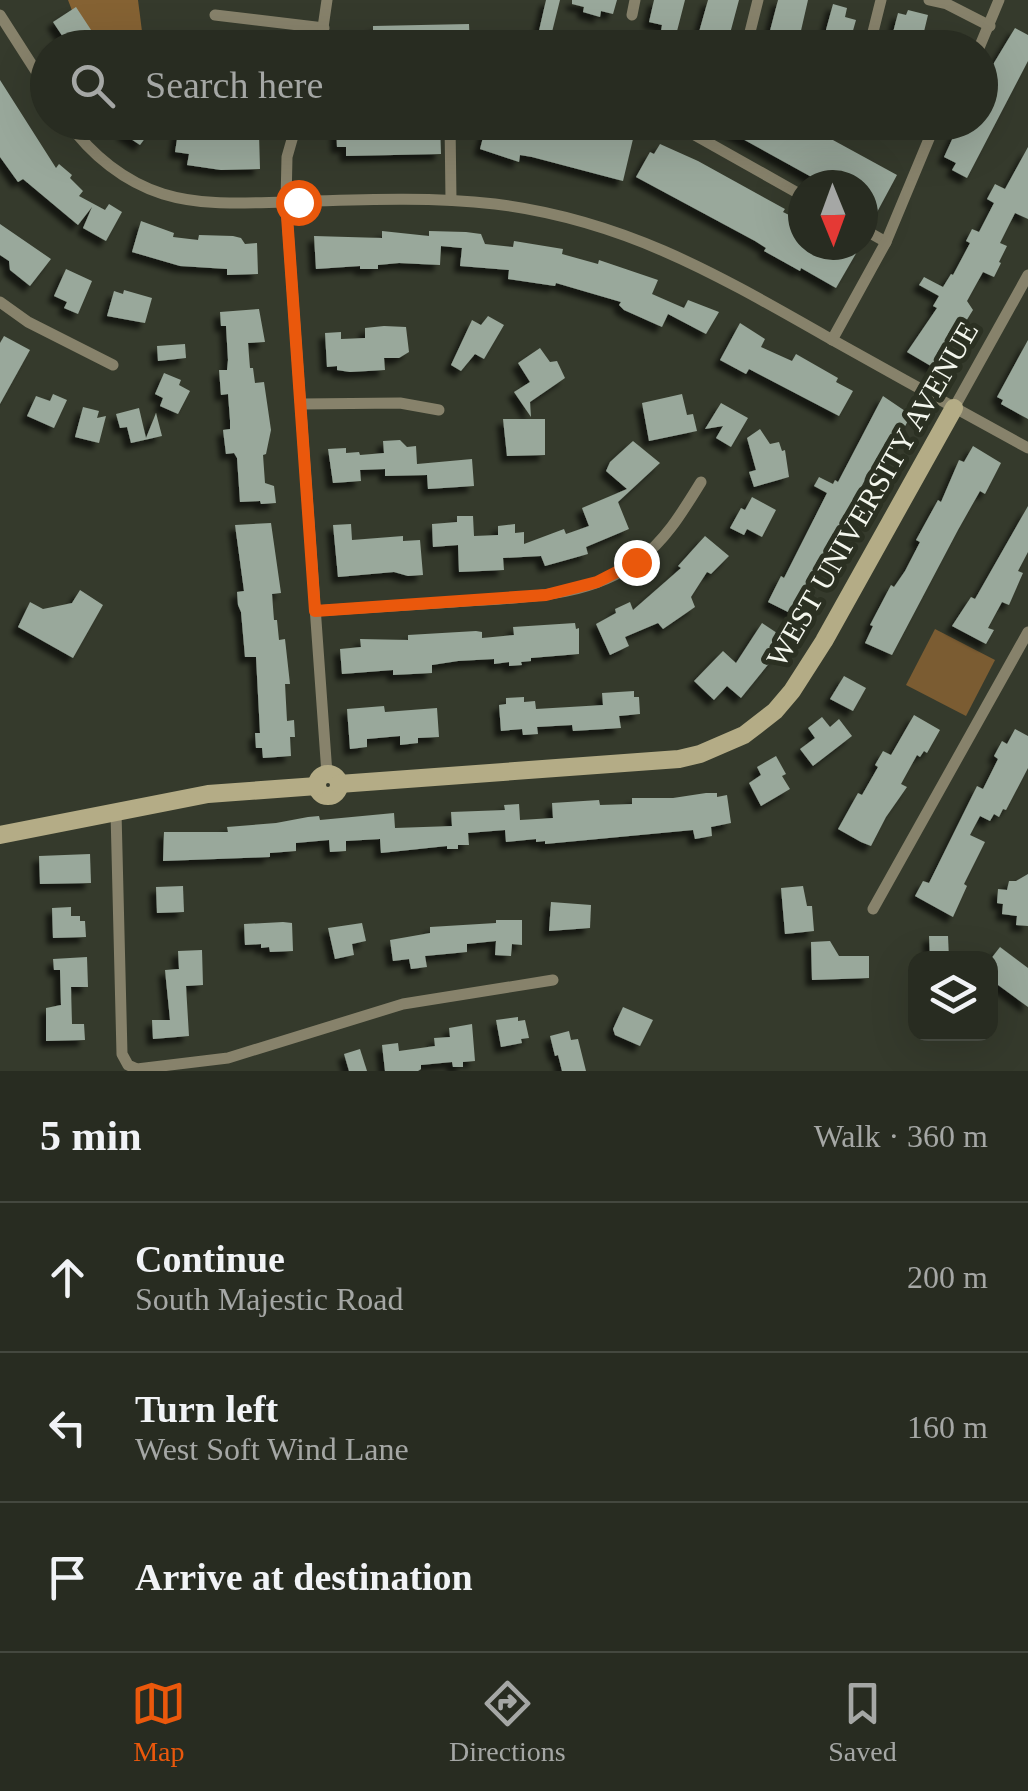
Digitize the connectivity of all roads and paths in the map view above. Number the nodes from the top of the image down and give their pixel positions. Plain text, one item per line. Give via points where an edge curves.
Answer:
1 (327, 0) edge
2 (635, 0) edge
3 (758, 0) edge
4 (881, 0) edge
5 (930, 0) edge
6 (999, 0) edge
7 (632, 14) dead end
8 (0, 15) edge
9 (214, 15) dead end
10 (990, 26) junction
11 (324, 28) joint
12 (750, 30) edge
13 (874, 30) edge
14 (988, 30) edge
15 (30, 62) edge
16 (83, 140) edge
17 (292, 140) edge
18 (450, 140) edge
19 (702, 140) edge
20 (928, 140) edge
21 (788, 188) edge
22 (452, 200) junction
23 (286, 202) junction
24 (878, 237) edge
25 (886, 242) junction
26 (1028, 275) edge
27 (0, 302) edge
28 (832, 340) junction
29 (113, 366) dead end
30 (302, 404) junction
31 (954, 408) junction
32 (438, 410) dead end
33 (1028, 448) edge
34 (701, 482) dead end
35 (315, 611) junction
36 (1028, 632) edge
37 (328, 781) junction
38 (116, 812) junction
39 (0, 835) edge
40 (873, 910) dead end
41 (554, 980) dead end

1 - 11 street
2 - 7 street
3 - 12 street
4 - 13 street
5 - 10 street
6 - 10 street
8 - 15 street
9 - 11 street
10 - 14 street
16 - 23 street via 116,171 162,194
17 - 23 street
18 - 22 street
19 - 21 street
20 - 25 street
22 - 23 street
22 - 28 street via 534,210 618,232 709,270
23 - 30 street
24 - 25 street
25 - 28 street
26 - 31 street, WEST UNIVERSITY AVENUE
27 - 29 street
28 - 31 street
30 - 32 street via 400,403
30 - 35 street
31 - 33 street
31 - 37 street, WEST UNIVERSITY AVENUE via 808,669 775,711 744,736 665,760
34 - 35 street via 656,545 597,582 546,595
35 - 37 street
36 - 40 street
37 - 38 street, WEST UNIVERSITY AVENUE
38 - 39 street, WEST UNIVERSITY AVENUE
38 - 41 street via 122,1054 137,1069 228,1058 403,1004

